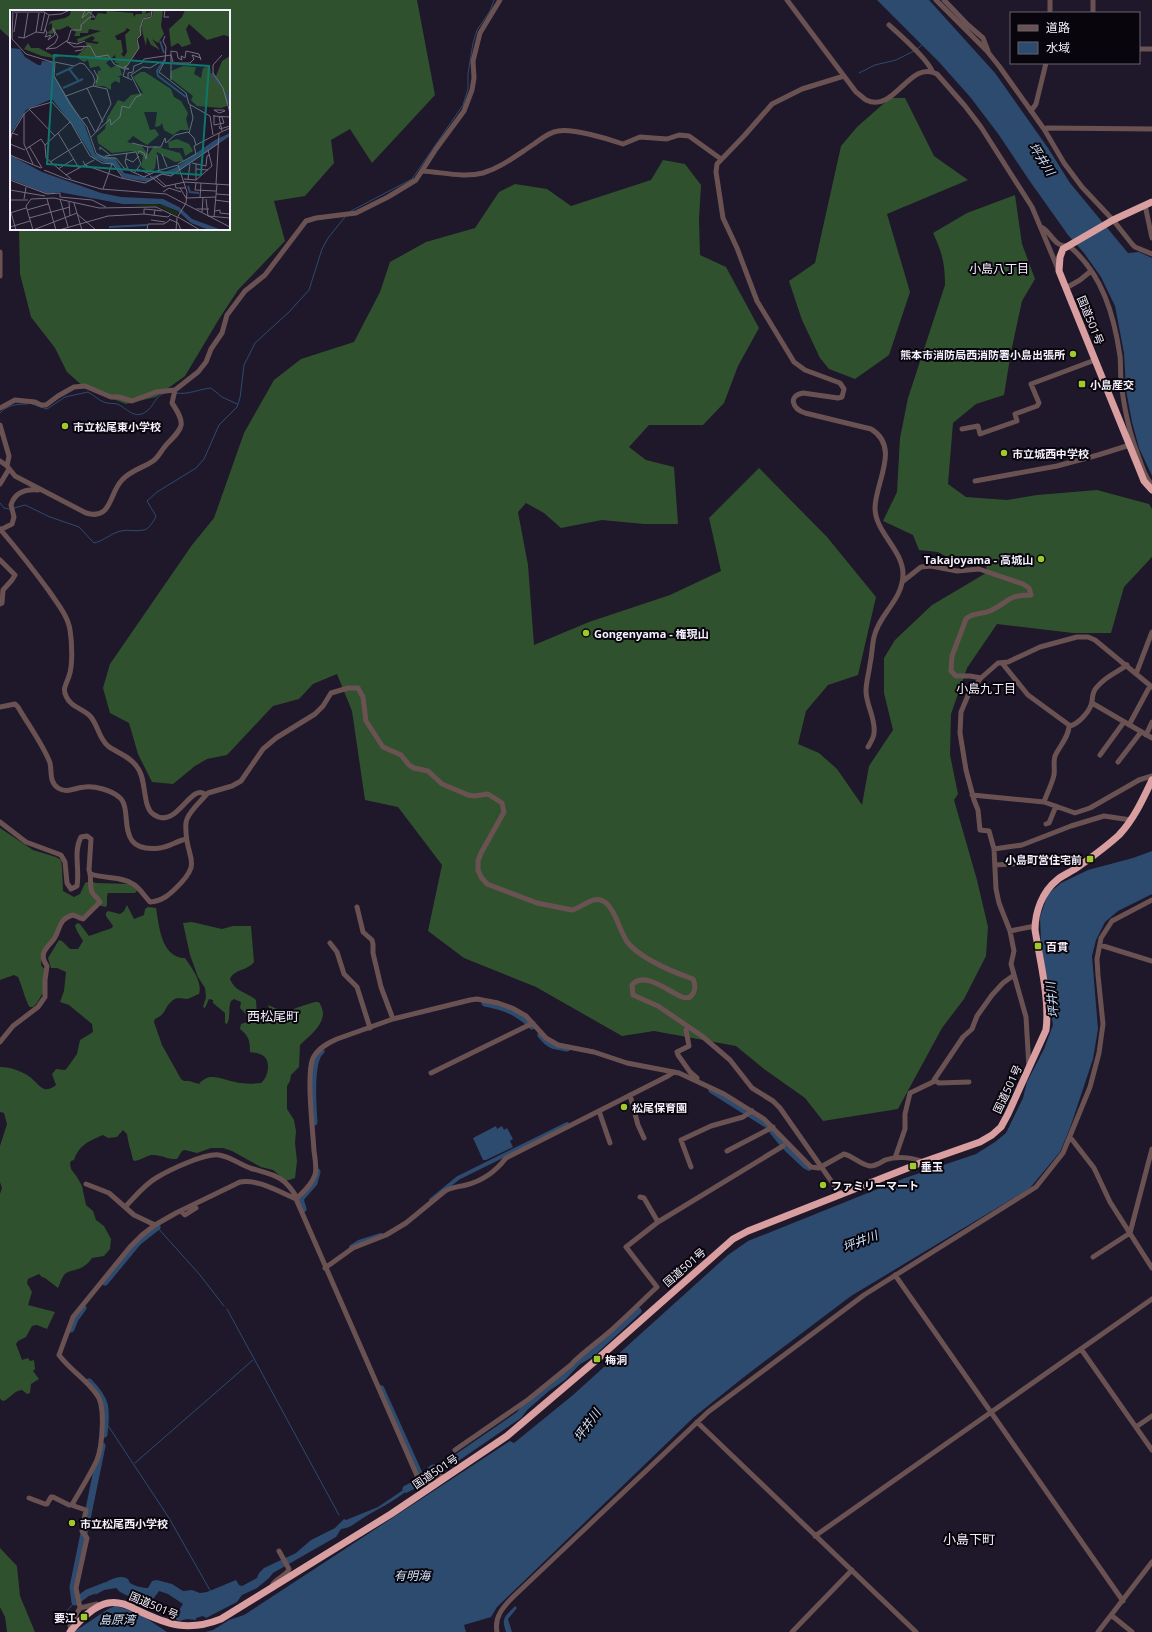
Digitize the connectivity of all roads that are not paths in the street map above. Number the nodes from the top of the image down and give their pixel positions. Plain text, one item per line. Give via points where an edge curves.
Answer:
1 (500, 0) edge
2 (787, 0) edge
3 (936, 0) edge
4 (944, 0) edge
5 (1050, 0) edge
6 (1093, 0) edge
7 (1050, 12) edge
8 (1093, 12) edge
9 (889, 24) dead end
10 (1140, 49) edge
11 (1152, 49) edge
12 (990, 54) junction
13 (1046, 64) edge
14 (932, 71) junction
15 (844, 76) junction
16 (1031, 111) junction
17 (1047, 128) dead end
18 (1152, 129) edge
19 (721, 159) junction
20 (422, 171) junction
21 (1149, 204) edge
22 (1112, 221) junction
23 (1042, 228) junction
24 (1152, 238) edge
25 (1070, 245) junction
26 (0, 252) edge
27 (1152, 254) edge
28 (1059, 271) junction
29 (1091, 271) junction
30 (0, 276) edge
31 (1066, 288) junction
32 (1095, 360) junction
33 (175, 390) junction
34 (0, 408) edge
35 (0, 425) edge
36 (962, 428) dead end
37 (1130, 445) junction
38 (0, 461) edge
39 (8, 467) junction
40 (975, 481) dead end
41 (0, 484) edge
42 (1152, 485) edge
43 (1152, 490) edge
44 (41, 491) junction
45 (0, 530) edge
46 (0, 560) edge
47 (902, 582) junction
48 (0, 604) edge
49 (1152, 632) edge
50 (1002, 663) junction
51 (1127, 665) junction
52 (1136, 674) junction
53 (981, 678) junction
54 (1151, 687) edge
55 (1092, 703) junction
56 (0, 707) edge
57 (1152, 722) edge
58 (1127, 723) junction
59 (1070, 726) junction
60 (1144, 734) junction
61 (1152, 738) edge
62 (868, 747) dead end
63 (1100, 755) dead end
64 (1118, 762) dead end
65 (1152, 776) edge
66 (1152, 780) edge
67 (206, 795) junction
68 (972, 795) junction
69 (1044, 802) junction
70 (1056, 806) junction
71 (1131, 820) junction
72 (0, 822) edge
73 (1046, 824) dead end
74 (186, 839) junction
75 (994, 849) junction
76 (1086, 862) junction
77 (995, 865) junction
78 (91, 874) junction
79 (1152, 900) edge
80 (357, 907) dead end
81 (1035, 926) junction
82 (1010, 931) junction
83 (330, 943) dead end
84 (1100, 945) junction
85 (1152, 961) edge
86 (1014, 975) junction
87 (392, 1019) junction
88 (532, 1024) junction
89 (370, 1028) junction
90 (686, 1030) dead end
91 (0, 1042) edge
92 (1029, 1068) junction
93 (674, 1072) junction
94 (431, 1073) dead end
95 (697, 1080) junction
96 (935, 1081) junction
97 (969, 1082) dead end
98 (630, 1096) junction
99 (599, 1111) junction
100 (750, 1113) junction
101 (771, 1129) junction
102 (1070, 1137) junction
103 (644, 1138) dead end
104 (610, 1143) dead end
105 (783, 1146) dead end
106 (1152, 1149) edge
107 (727, 1151) dead end
108 (895, 1158) junction
109 (923, 1162) junction
110 (822, 1166) junction
111 (691, 1167) dead end
112 (86, 1184) dead end
113 (840, 1195) junction
114 (640, 1197) dead end
115 (296, 1198) junction
116 (125, 1207) junction
117 (196, 1208) dead end
118 (181, 1211) junction
119 (658, 1222) junction
120 (155, 1225) junction
121 (1130, 1233) junction
122 (1093, 1257) dead end
123 (327, 1267) junction
124 (1152, 1268) edge
125 (895, 1275) junction
126 (1152, 1299) edge
127 (1081, 1348) junction
128 (991, 1413) junction
129 (1152, 1416) edge
130 (697, 1422) junction
131 (1136, 1427) junction
132 (455, 1450) dead end
133 (1152, 1450) edge
134 (445, 1478) junction
135 (29, 1498) dead end
136 (73, 1505) junction
137 (815, 1536) junction
138 (280, 1554) dead end
139 (1152, 1562) edge
140 (852, 1570) junction
141 (273, 1588) junction
142 (1123, 1600) junction
143 (80, 1606) junction
144 (99, 1606) junction
145 (1112, 1615) junction
146 (70, 1631) edge
147 (497, 1632) edge
148 (792, 1632) edge
149 (916, 1632) edge
150 (1098, 1632) edge
151 (1132, 1632) edge

1 - 20 street via 480,33 473,61 472,90 464,111
2 - 15 street
3 - 12 street
4 - 12 street via 983,38
5 - 7 street
6 - 8 street
9 - 14 street via 914,48
10 - 11 street
12 - 16 street
13 - 16 street via 1036,104
14 - 15 street via 916,75 887,99 875,102 861,96
14 - 23 street via 949,87 981,127 1032,207
15 - 19 street via 802,89 772,104
16 - 22 street via 1064,163
17 - 18 street
19 - 20 street via 689,136 679,135 667,139 640,137 623,144 604,137 597,138 573,131 557,131 498,167 481,173 459,175
19 - 47 street via 716,172 722,213 738,248 757,302 794,362 805,370 840,383 844,389 842,397 838,398 798,394 793,400 794,404 805,413 872,429 880,434 884,443 884,467 875,506 878,521 901,567
20 - 33 street via 412,184 356,213 306,221 265,275 245,291 227,315 222,333 206,362 198,372
21 - 22 highway
21 - 24 street
22 - 25 highway
22 - 27 street via 1135,247
23 - 25 street via 1054,242 1063,246
23 - 28 street
25 - 28 highway via 1061,252
25 - 29 street
26 - 30 street
28 - 31 highway, 国道501号
29 - 31 street
29 - 42 street via 1112,312 1130,432
31 - 32 highway, 国道501号
32 - 36 street via 1031,384 1039,403 1015,414 1017,421 980,434 978,426
32 - 37 highway, 国道501号
33 - 34 street via 156,392 132,401 111,397 85,386 74,387 46,405 15,400
33 - 44 street via 172,403 182,418 180,431 154,460 121,481 103,512 96,515 86,513
35 - 39 street via 8,451
37 - 40 street via 1057,466
37 - 43 highway, 国道501号 via 1144,480
38 - 39 street
39 - 41 street
39 - 44 street via 15,476
44 - 45 street via 28,490 19,493 12,502 12,524
45 - 67 street via 24,557 67,618 71,631 71,667 64,689 67,698 89,715 108,746 137,766 152,814 162,818 172,816 192,796 199,792
46 - 48 street via 15,575 3,590
47 - 53 street via 921,567 931,566 957,571 979,569 1029,588 1031,595 1017,595 990,610 970,615 966,620 952,656 951,671 956,676
47 - 62 street via 893,605 877,628 874,638 866,693 874,734
49 - 52 street
50 - 51 street via 1047,645 1077,637 1088,637 1103,645
50 - 53 street via 993,665
50 - 59 street via 1028,695
51 - 52 street
51 - 55 street via 1108,675 1096,687
52 - 54 street
53 - 68 street via 964,702 960,724 962,752
54 - 58 street
55 - 58 street
55 - 59 street via 1083,717
56 - 74 street via 15,704 18,707 50,763 52,778 58,788 63,791 95,786 120,798 124,804 127,830 137,844 161,848
57 - 60 street
58 - 60 street
58 - 63 street
59 - 69 street via 1056,754 1054,775
60 - 61 street
60 - 64 street
65 - 70 street via 1138,780 1080,812 1075,813
66 - 71 highway, 国道501号
67 - 74 street via 187,818
67 - 110 street via 240,782 263,749 315,714 331,693 358,688 366,721 383,748 401,755 414,768 428,771 442,784 468,795 488,794 502,803 504,812 478,861 478,870 487,884 537,903 572,910 598,899 604,901 632,948 665,968 692,979 695,984 693,994 683,998 643,979 632,985 633,995 658,1006 702,1036 730,1060 752,1088 780,1108
68 - 69 street
68 - 75 street via 978,810 980,830 989,831
69 - 70 street
70 - 73 street via 1049,823
71 - 75 street via 1104,816 1022,845
71 - 76 highway, 国道501号 via 1112,841
72 - 78 street via 26,842 61,855 65,862 66,883 71,889 76,886 78,879 76,849 81,837 87,836 91,839
74 - 78 street via 192,860 191,869 181,883 158,902 150,902 134,884 125,880
75 - 77 street
76 - 77 street via 1067,860
76 - 81 highway, 国道501号 via 1049,888 1037,910
77 - 82 street via 999,903
78 - 91 street via 92,893 100,902 83,919 72,916 59,925 55,938 45,950 43,957 47,966 45,998 38,1007 13,1026
79 - 84 street via 1112,922 1101,938
80 - 87 street via 363,932 372,940 380,987
81 - 82 street
81 - 92 highway, 国道501号 via 1047,1020 1046,1030
82 - 86 street via 1014,951 1011,964
83 - 89 street via 337,952 344,974 357,987
84 - 85 street
84 - 102 street via 1097,959 1103,1033 1090,1087
86 - 92 street via 1026,1017
86 - 96 street via 1003,982 992,995 977,1016 972,1029 963,1037 935,1077
87 - 88 street via 477,999 512,1008 526,1016
87 - 89 street
88 - 93 street via 546,1038 558,1045
88 - 94 street
89 - 115 street via 328,1043 314,1057 311,1072 316,1172 311,1183
90 - 95 street via 689,1046 677,1052
92 - 109 highway, 国道501号 via 1008,1114 992,1135 961,1150
93 - 95 street
93 - 98 street
95 - 100 street via 724,1094
96 - 97 street
96 - 108 street via 910,1093 905,1114 905,1129
98 - 99 street
98 - 103 street
99 - 104 street
99 - 123 street via 506,1158 495,1171 482,1178 444,1190 406,1223 386,1235 357,1246
100 - 101 street via 764,1119
100 - 111 street via 711,1126 681,1140
101 - 107 street
101 - 110 street via 811,1167
102 - 121 street via 1094,1168 1110,1202
102 - 125 street via 1063,1153 1036,1187
105 - 119 street
106 - 121 street
108 - 109 street via 913,1158
108 - 110 street via 877,1165 867,1165 844,1154
109 - 113 highway, 国道501号
110 - 113 street
112 - 116 street via 109,1193
113 - 134 highway, 国道501号 via 733,1239 507,1436
114 - 119 street via 644,1198
115 - 116 street via 279,1176 243,1166 229,1158 210,1155 157,1177
115 - 118 street via 260,1184 245,1182
115 - 123 street
116 - 120 street via 134,1215
117 - 118 street via 185,1215
118 - 120 street
119 - 132 street via 626,1247 657,1287 609,1332 529,1399
120 - 136 street via 130,1247 85,1301 73,1317 59,1352 64,1362 98,1395 103,1407 97,1459
121 - 122 street
121 - 124 street
123 - 134 street via 421,1484 427,1484 441,1476
125 - 128 street
125 - 130 street via 834,1316
126 - 127 street
127 - 128 street
127 - 131 street
128 - 137 street
128 - 142 street
129 - 131 street
130 - 137 street
130 - 147 street via 513,1596 497,1618
131 - 133 street
134 - 141 highway, 国道501号
135 - 136 street via 47,1504 53,1497
136 - 143 street via 86,1510 82,1531 87,1538 76,1592
137 - 140 street
138 - 141 street via 288,1567 288,1572 275,1580
139 - 142 street
140 - 148 street
140 - 149 street
141 - 144 highway, 国道501号 via 221,1619 195,1628 172,1625 121,1603
142 - 145 street
143 - 144 street
143 - 146 street via 70,1625
144 - 146 highway, 国道501号
145 - 150 street
145 - 151 street

